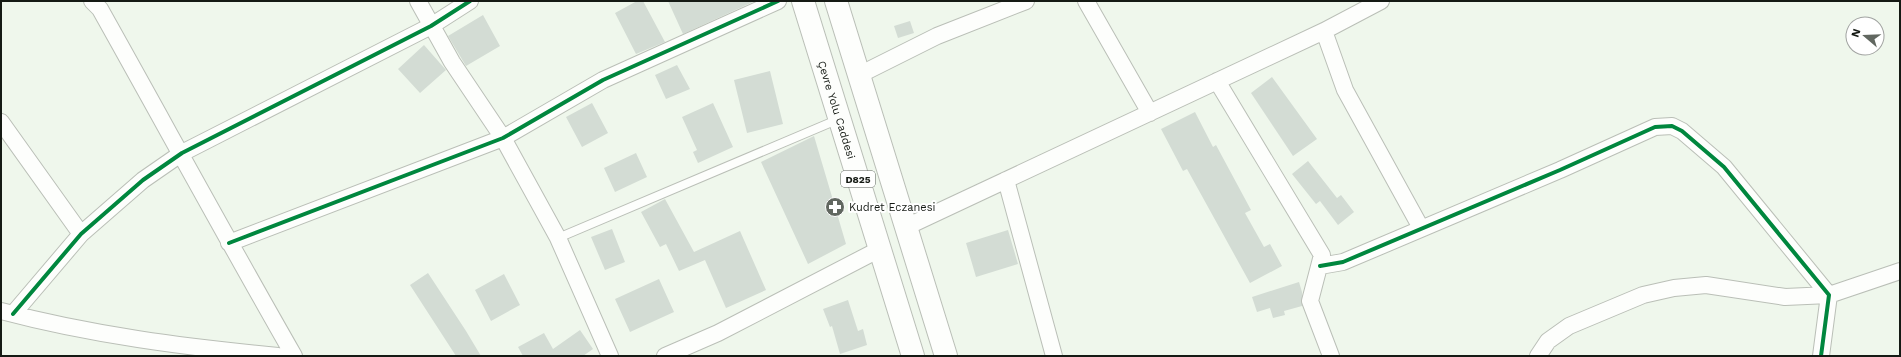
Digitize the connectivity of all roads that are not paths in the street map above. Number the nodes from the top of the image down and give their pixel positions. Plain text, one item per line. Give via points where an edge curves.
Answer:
1 (418, 1) edge
2 (470, 1) edge
3 (778, 1) edge
4 (803, 1) edge
5 (836, 1) edge
6 (1026, 1) edge
7 (1086, 1) edge
8 (1381, 1) edge
9 (101, 4) edge
10 (431, 26) junction
11 (1324, 31) junction
12 (859, 75) junction
13 (1217, 81) junction
14 (1150, 113) junction
15 (840, 119) junction
16 (1, 122) edge
17 (503, 138) junction
18 (182, 153) junction
19 (1006, 180) junction
20 (906, 227) junction
21 (1421, 228) junction
22 (81, 234) junction
23 (558, 238) junction
24 (229, 243) junction
25 (880, 249) junction
26 (1320, 266) junction
27 (1900, 271) edge
28 (1829, 295) junction
29 (7, 313) edge
30 (278, 356) edge
31 (294, 356) edge
32 (610, 356) edge
33 (664, 356) edge
34 (913, 356) edge
35 (946, 356) edge
36 (1054, 356) edge
37 (1331, 356) edge
38 (1538, 356) edge
39 (1821, 356) edge

1 - 10 street
2 - 10 street
3 - 17 street via 602,80
4 - 15 highway, Çevre Yolu Caddesi / D825
5 - 12 highway, D825
6 - 12 street via 937,36
7 - 14 street
8 - 11 street
9 - 18 street
10 - 17 street
10 - 18 street
11 - 13 street
11 - 21 street via 1345,90
12 - 20 highway, D825
13 - 14 street
13 - 26 street via 1322,255
14 - 19 street
15 - 23 lane
15 - 25 highway, Çevre Yolu Caddesi / D825
16 - 22 street
17 - 23 street
17 - 24 street
18 - 22 street via 143,180
18 - 24 street
19 - 20 street
19 - 36 street
20 - 35 highway, D825
21 - 26 street via 1343,262
21 - 28 street via 1655,127 1672,126 1682,131 1724,167
22 - 29 street
23 - 32 street
24 - 31 street
25 - 33 street via 718,333
25 - 34 highway, Çevre Yolu Caddesi / D825
26 - 37 street via 1310,301
27 - 28 street
28 - 38 street via 1784,297 1706,285 1674,288 1643,295 1569,326 1548,341
28 - 39 street
29 - 30 street via 185,346

